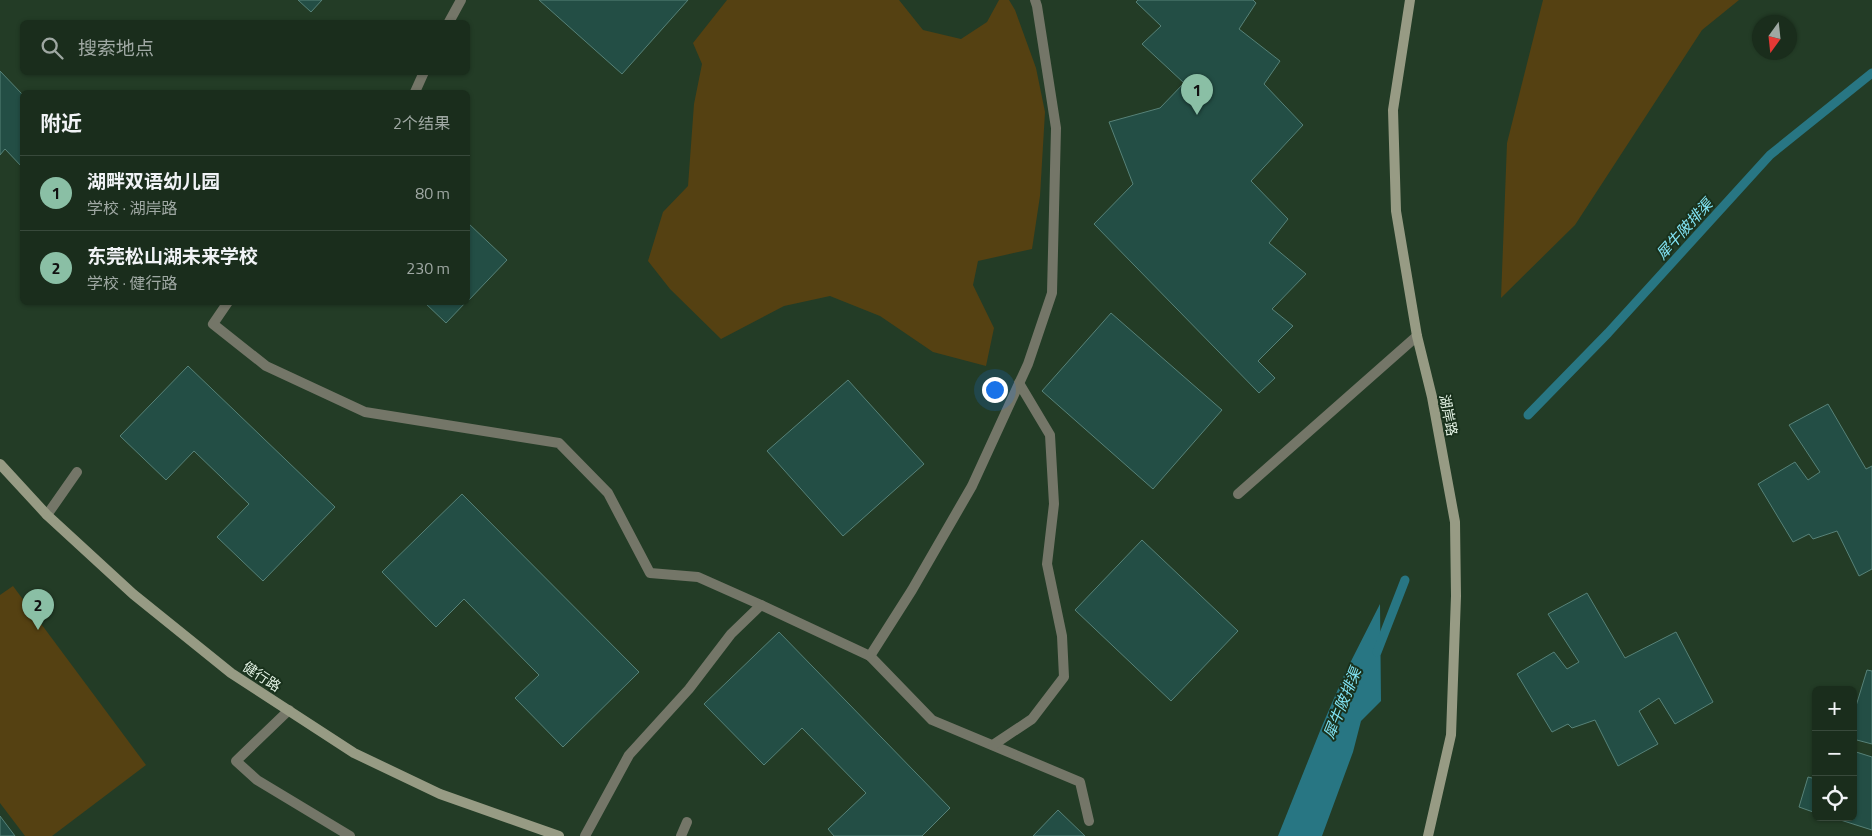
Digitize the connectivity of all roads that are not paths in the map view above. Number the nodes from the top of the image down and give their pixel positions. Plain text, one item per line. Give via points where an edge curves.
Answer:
1 (461, 0) edge
2 (1035, 0) edge
3 (1410, 0) edge
4 (450, 20) edge
5 (423, 75) edge
6 (417, 90) edge
7 (226, 305) edge
8 (1417, 336) junction
9 (1019, 383) junction
10 (0, 464) edge
11 (77, 472) dead end
12 (1238, 494) dead end
13 (47, 516) junction
14 (761, 605) junction
15 (870, 656) junction
16 (289, 710) junction
17 (993, 745) junction
18 (1089, 821) dead end
19 (687, 822) dead end
20 (350, 836) edge
21 (559, 836) edge
22 (585, 836) edge
23 (681, 836) edge
24 (1428, 836) edge

1 - 4 street
2 - 9 street via 1056,128 1054,266 1052,292
3 - 8 street, 湖岸路 via 1393,110 1396,211
5 - 6 street
7 - 14 street via 213,324 266,366 364,412 559,442 608,493 650,573 698,577
8 - 12 street
8 - 24 street, 湖岸路 via 1432,397 1456,531 1451,735
9 - 15 street via 972,486
9 - 17 street via 1050,435 1054,504 1048,564 1062,636 1064,677 1032,719
10 - 13 street, 健行路
11 - 13 street
13 - 16 street, 健行路 via 148,606 232,673
14 - 15 street
14 - 22 street via 731,634 689,689 629,755
15 - 17 street via 932,720
16 - 20 street via 236,761 257,780
16 - 21 street, 健行路 via 354,752 440,794
17 - 18 street via 1080,782
19 - 23 street

